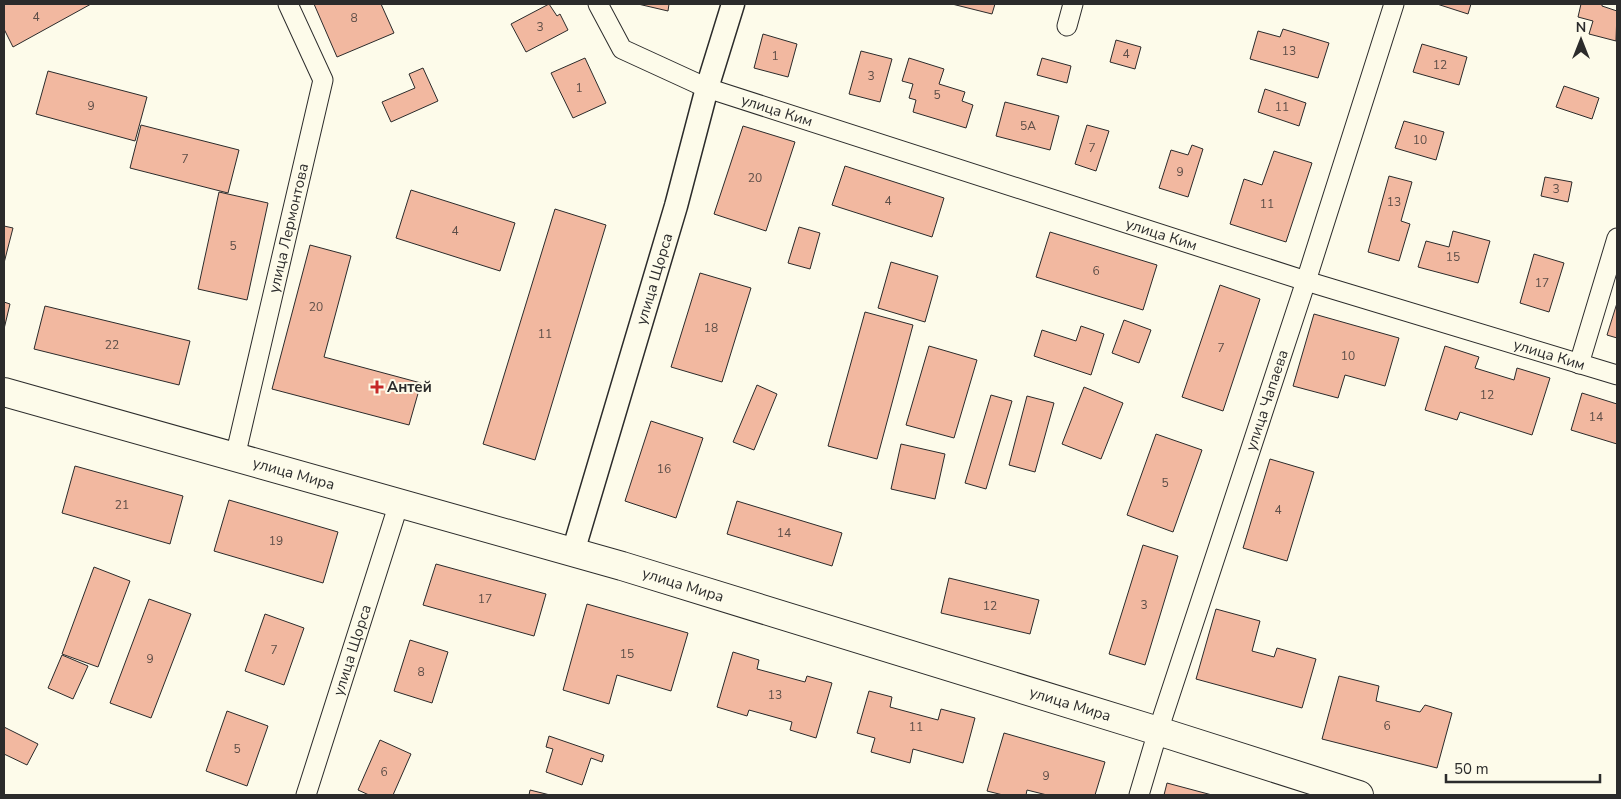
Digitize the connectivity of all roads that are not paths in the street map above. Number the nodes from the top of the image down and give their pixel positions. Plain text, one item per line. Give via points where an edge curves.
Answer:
1 (288, 4) edge
2 (598, 4) edge
3 (733, 4) edge
4 (1074, 4) edge
5 (1394, 4) edge
6 (1067, 26) dead end
7 (708, 88) junction
8 (1617, 238) edge
9 (1306, 281) junction
10 (1579, 364) junction
11 (1617, 375) edge
12 (4, 392) edge
13 (235, 457) junction
14 (399, 503) junction
15 (573, 552) junction
16 (1158, 731) junction
17 (306, 795) edge
18 (1139, 795) edge
19 (1359, 795) edge

1 - 13 street, улица Лермонтова via 323,80
2 - 7 street, улица Ким via 622,49
3 - 7 street, улица Щорса
4 - 6 street
5 - 9 street, улица Чапаева
7 - 9 street, улица Ким
7 - 15 street, улица Щорса
8 - 10 street
9 - 10 street, улица Ким
9 - 16 street, улица Чапаева
10 - 11 street, улица Ким
12 - 13 main road, улица Мира
13 - 14 main road, улица Мира
14 - 15 main road, улица Мира
14 - 17 street, улица Щорса
15 - 16 main road, улица Мира
16 - 18 street, улица Чапаева
16 - 19 main road, улица Мира

